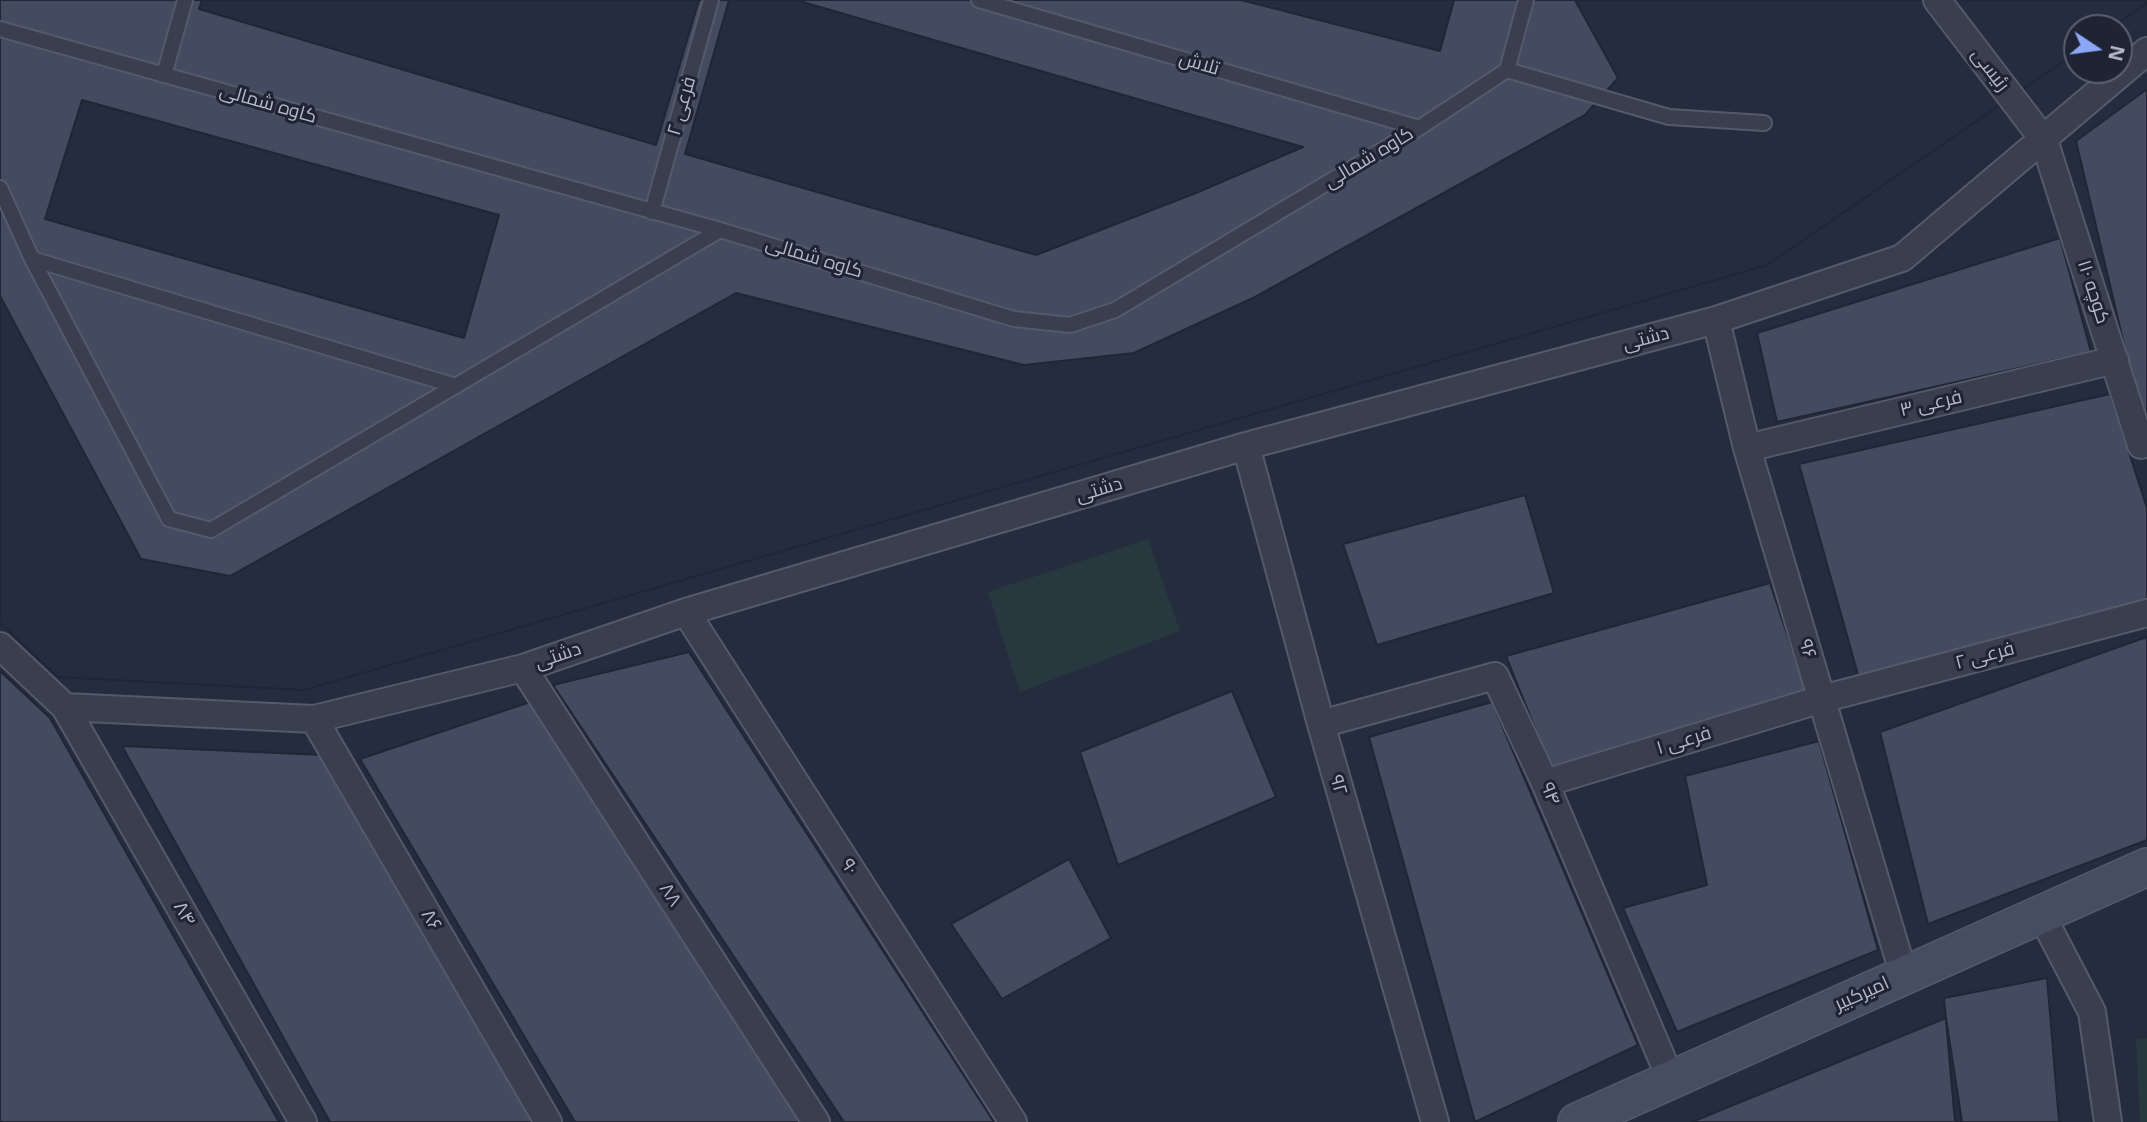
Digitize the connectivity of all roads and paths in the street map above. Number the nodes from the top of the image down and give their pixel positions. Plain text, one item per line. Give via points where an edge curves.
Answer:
1 (185, 0) edge
2 (711, 0) edge
3 (979, 0) edge
4 (1526, 0) edge
5 (1937, 0) edge
6 (0, 29) edge
7 (2147, 51) edge
8 (1507, 69) junction
9 (164, 75) junction
10 (1764, 123) dead end
11 (1419, 128) junction
12 (2044, 140) junction
13 (0, 188) edge
14 (652, 212) junction
15 (720, 230) junction
16 (32, 259) junction
17 (1716, 320) junction
18 (2115, 360) junction
19 (456, 386) junction
20 (2141, 445) dead end
21 (1246, 446) junction
22 (1747, 448) junction
23 (686, 612) junction
24 (2147, 613) edge
25 (0, 646) edge
26 (523, 668) junction
27 (1822, 699) junction
28 (65, 707) junction
29 (314, 719) junction
30 (1321, 724) junction
31 (1545, 783) junction
32 (2147, 867) edge
33 (2041, 914) junction
34 (1904, 976) junction
35 (1671, 1080) junction
36 (303, 1122) edge
37 (548, 1122) edge
38 (816, 1122) edge
39 (1013, 1122) edge
40 (1435, 1122) edge
41 (1577, 1122) edge
42 (2108, 1122) edge

1 - 9 lane
2 - 14 lane, فرعی ۲
3 - 11 lane, تلاش
4 - 8 lane
5 - 12 street, رئیسی
6 - 9 lane, کاوه شمالی
7 - 12 street, دشتی
8 - 10 lane via 1670,117
8 - 11 lane, کاوه شمالی
9 - 14 lane, کاوه شمالی
11 - 15 lane, کاوه شمالی via 1115,310 1070,325 1014,319
12 - 17 street, دشتی via 1902,258
12 - 18 street, کوچه ۱۱۰
13 - 16 lane
14 - 15 lane, کاوه شمالی
15 - 19 lane
16 - 19 lane
16 - 19 lane via 169,520 211,530
17 - 21 street, دشتی
17 - 22 street, ۹۶
18 - 20 street, کوچه ۱۱۰
18 - 22 street, فرعی ۳
21 - 23 street, دشتی
21 - 30 street, ۹۲
22 - 27 street, ۹۶
23 - 26 street, دشتی
23 - 39 street, ۹۰
24 - 27 street, فرعی ۲
25 - 28 street
26 - 29 street, دشتی
26 - 38 street, ۸۸
27 - 31 street, فرعی ۱
27 - 34 street, ۹۶
28 - 29 street, دشتی
28 - 36 street, ۸۴
29 - 37 street, ۸۶
30 - 31 street, ۹۴ via 1495,676
30 - 40 street, ۹۲
31 - 35 street, ۹۴
32 - 33 main road, امیرکبیر
33 - 34 main road, امیرکبیر
33 - 42 street via 2092,1012
34 - 35 main road, امیرکبیر
35 - 41 main road, امیرکبیر

